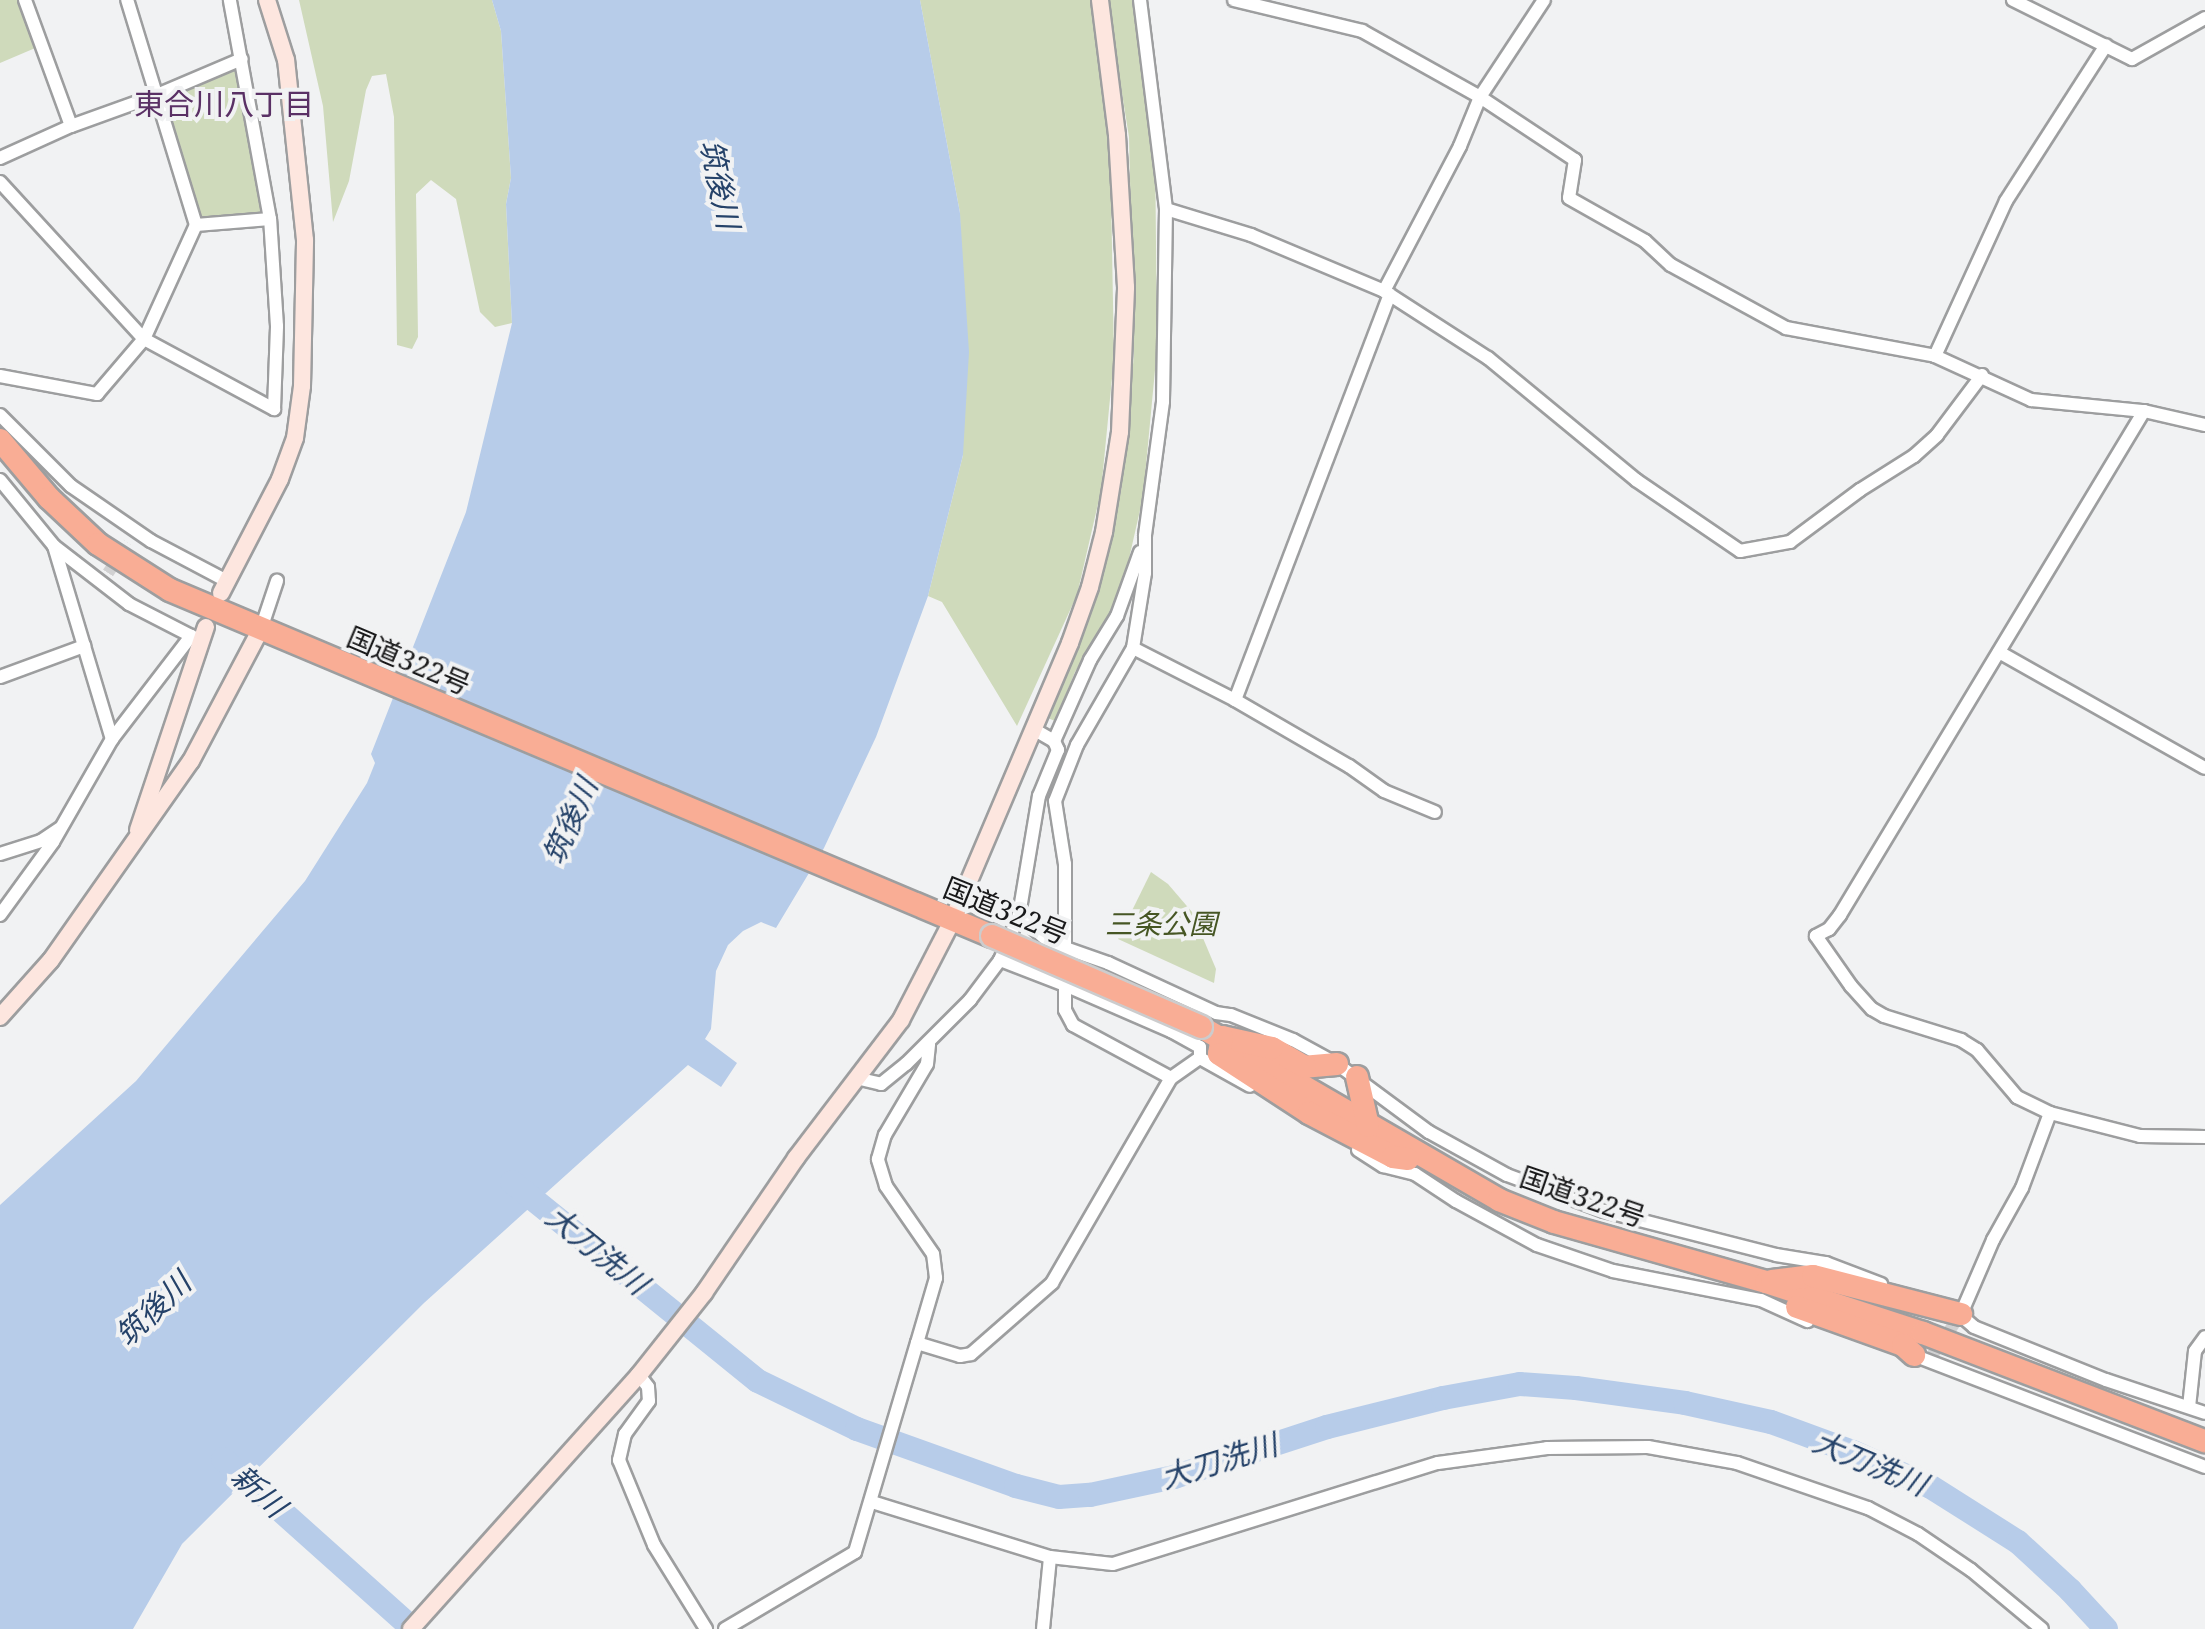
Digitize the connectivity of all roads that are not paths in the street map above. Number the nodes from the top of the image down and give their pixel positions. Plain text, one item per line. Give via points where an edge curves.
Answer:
1 (25, 0) edge
2 (127, 0) edge
3 (230, 0) edge
4 (267, 0) edge
5 (1100, 0) edge
6 (1234, 0) edge
7 (1544, 0) edge
8 (2013, 0) edge
9 (1141, 2) edge
10 (2205, 18) edge
11 (2106, 45) junction
12 (242, 59) junction
13 (157, 95) junction
14 (1480, 97) junction
15 (71, 126) junction
16 (0, 158) edge
17 (0, 182) edge
18 (1166, 209) junction
19 (270, 219) junction
20 (196, 225) junction
21 (1387, 293) junction
22 (144, 339) junction
23 (1935, 356) junction
24 (1982, 375) junction
25 (0, 376) edge
26 (2144, 411) junction
27 (0, 415) edge
28 (2205, 425) edge
29 (0, 440) edge
30 (0, 480) edge
31 (136, 530) junction
32 (1145, 536) junction
33 (128, 543) tunnel mouth
34 (54, 546) junction
35 (277, 581) dead end
36 (224, 587) joint
37 (267, 632) junction
38 (200, 635) junction
39 (84, 646) junction
40 (1133, 648) junction
41 (1999, 652) junction
42 (0, 677) edge
43 (1235, 700) junction
44 (1033, 729) junction
45 (112, 739) junction
46 (1054, 741) junction
47 (2205, 768) edge
48 (1435, 812) dead end
49 (59, 828) junction
50 (136, 843) junction
51 (0, 854) edge
52 (0, 915) edge
53 (1019, 915) junction
54 (942, 916) junction
55 (1065, 948) junction
56 (1000, 960) junction
57 (1065, 985) junction
58 (0, 1017) edge
59 (1222, 1037) junction
60 (929, 1044) junction
61 (1200, 1058) junction
62 (1337, 1064) junction
63 (1357, 1077) junction
64 (856, 1078) junction
65 (1171, 1078) junction
66 (1309, 1113) junction
67 (2050, 1113) junction
68 (1368, 1126) junction
69 (2205, 1137) edge
70 (1433, 1163) junction
71 (1533, 1186) junction
72 (1525, 1210) junction
73 (1516, 1234) junction
74 (1766, 1282) junction
75 (1961, 1314) junction
76 (2205, 1337) edge
77 (917, 1343) junction
78 (1914, 1355) junction
79 (639, 1375) junction
80 (2189, 1407) junction
81 (2205, 1413) edge
82 (2205, 1441) edge
83 (2205, 1467) edge
84 (872, 1502) junction
85 (1050, 1557) junction
86 (411, 1629) edge
87 (706, 1629) edge
88 (725, 1629) edge
89 (1043, 1629) edge
90 (2042, 1629) edge

1 - 15 street
2 - 13 street
3 - 12 street
4 - 36 street via 286,60 305,240 302,386 295,438 280,479
5 - 44 street via 1125,226 1120,432 1090,587
6 - 14 street via 1362,31
7 - 14 street
8 - 11 street
9 - 18 street
10 - 11 street via 2132,59
11 - 23 street via 2006,201
12 - 13 street
12 - 19 street
13 - 15 street
13 - 20 street
14 - 21 street
14 - 23 street via 1575,160 1569,198 1764,318 1797,332
15 - 16 street
17 - 22 street
18 - 21 street via 1251,235
18 - 32 street via 1163,402
19 - 20 street
19 - 22 street via 277,326 274,409
20 - 22 street
21 - 24 street via 1488,358 1636,480 1740,551 1790,542 1914,456 1937,435
21 - 43 street
22 - 25 street via 97,394
23 - 24 street
24 - 26 street via 2031,400
26 - 28 street
26 - 41 street
27 - 31 street via 71,486
29 - 37 highway, 国道322号 via 49,498 98,544 170,590
30 - 34 street
31 - 33 street
31 - 36 street
32 - 40 street
32 - 46 street via 1117,616 1090,660
34 - 38 street via 104,578 129,604
34 - 39 street
35 - 37 street
37 - 50 street
37 - 54 highway, 国道322号
38 - 45 street
38 - 50 street
39 - 42 street
39 - 45 street
40 - 43 street
40 - 55 street via 1077,745 1055,801 1065,864
41 - 47 street
41 - 67 street via 1840,915 1816,936 1872,1009 1961,1040 1977,1050 2008,1090
43 - 48 street via 1384,791
44 - 46 street
44 - 54 street
45 - 49 street
46 - 53 street via 1058,750 1039,796
49 - 51 street via 41,841
49 - 52 street
50 - 58 street via 51,960
53 - 55 street
53 - 56 street
54 - 59 highway, 国道322号, bridge
54 - 64 street via 901,1020
55 - 57 street
55 - 62 street via 1293,1040
56 - 57 street
56 - 60 street
57 - 61 street via 1171,1031 1200,1047
57 - 65 street via 1065,1010 1073,1025
59 - 62 highway via 1272,1048 1305,1067
59 - 66 highway via 1219,1054
59 - 68 highway, 国道322号
60 - 64 street via 881,1084
60 - 77 street via 927,1064 885,1135 878,1159 886,1186 933,1254 936,1278
61 - 65 street
61 - 66 street
62 - 63 street
63 - 68 highway
63 - 71 street via 1429,1132
64 - 79 street via 704,1293
65 - 77 street via 1052,1283 971,1354 960,1356
66 - 70 highway via 1393,1157
66 - 73 street via 1383,1166 1415,1174
67 - 69 street via 2140,1136
67 - 75 street via 2022,1188
68 - 70 highway, 国道322号
70 - 72 highway, 国道322号
71 - 72 street
71 - 75 street via 1604,1211 1826,1263
72 - 73 street
72 - 74 highway, 国道322号
73 - 78 street via 1613,1271 1761,1300 1794,1317
74 - 75 highway via 1813,1276
74 - 78 highway via 1795,1306 1903,1345
74 - 82 highway, 国道322号 via 1923,1333
75 - 80 street via 1974,1327
76 - 80 street via 2195,1351
77 - 84 street
78 - 83 street
79 - 86 street
79 - 87 street via 648,1387 649,1401 625,1434 619,1460 654,1545
80 - 81 street
84 - 85 street
84 - 88 street via 855,1552
85 - 89 street
85 - 90 street via 1113,1564 1438,1463 1547,1448 1648,1447 1737,1463 1868,1508 1971,1570

